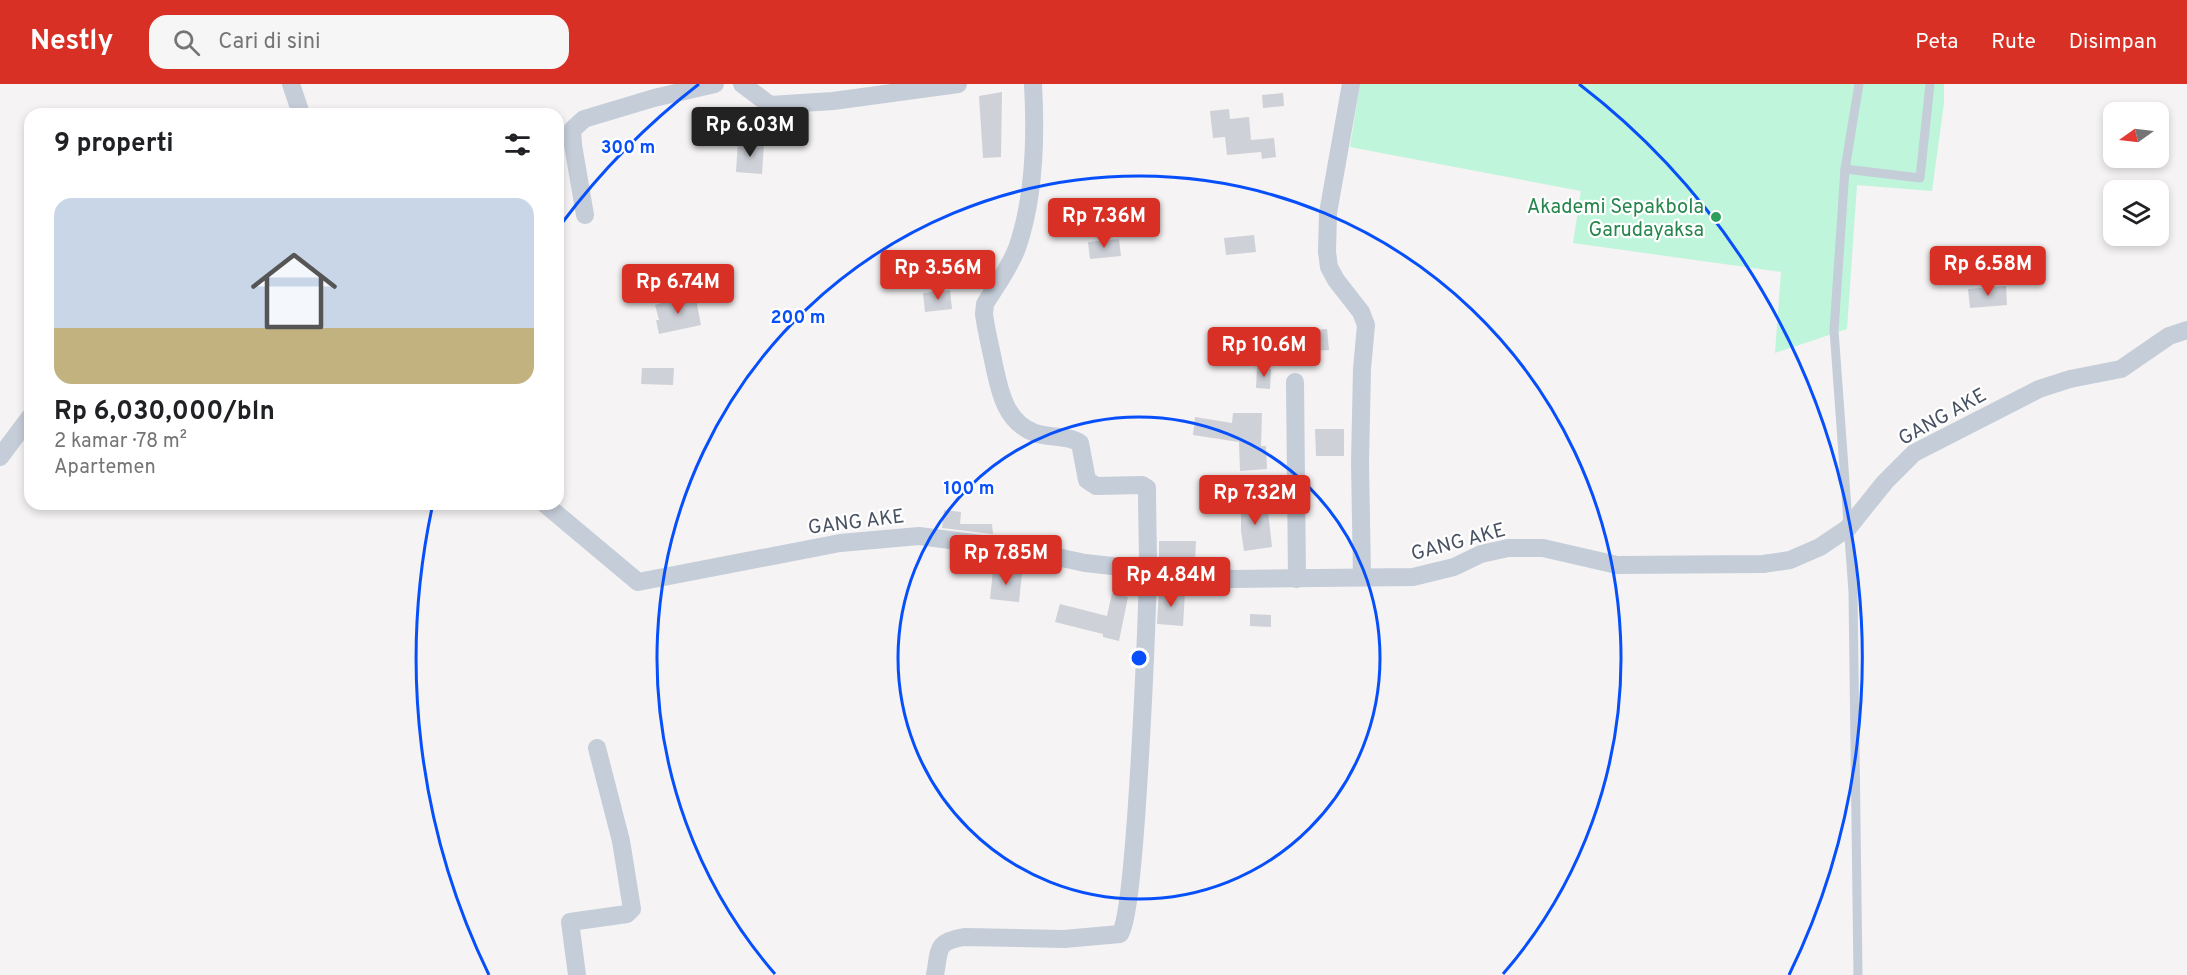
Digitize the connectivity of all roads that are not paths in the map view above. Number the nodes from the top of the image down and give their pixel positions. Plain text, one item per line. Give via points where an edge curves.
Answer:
1 (291, 84) edge
2 (715, 84) edge
3 (742, 84) edge
4 (958, 84) edge
5 (1033, 84) edge
6 (1352, 84) edge
7 (1860, 84) edge
8 (1930, 84) edge
9 (299, 108) edge
10 (564, 124) edge
11 (580, 124) junction
12 (1845, 169) junction
13 (585, 215) dead end
14 (2187, 330) edge
15 (1295, 382) dead end
16 (24, 425) edge
17 (0, 457) edge
18 (552, 510) edge
19 (1848, 528) junction
20 (1148, 571) junction
21 (1362, 578) junction
22 (1297, 579) junction
23 (597, 748) dead end
24 (577, 975) edge
25 (934, 975) edge
26 (1858, 975) edge

1 - 9 street
2 - 11 street via 654,98 584,119
3 - 4 street via 771,105
5 - 20 street via 1036,128 1030,198 1017,249 984,314 1001,397 1018,424 1033,433 1080,443 1091,484 1147,488
6 - 21 street via 1328,213 1327,252 1329,267 1366,325 1360,463
7 - 12 lane
8 - 12 lane via 1920,178
10 - 11 street
11 - 13 street via 572,130
12 - 19 lane via 1834,330
14 - 19 street, GANG AKE via 2169,336 2121,369 2039,389 1914,453
15 - 22 street
16 - 17 street
18 - 20 street, GANG AKE via 638,582 840,543 919,536
19 - 21 street, GANG AKE via 1820,547 1790,560 1764,564 1617,565 1543,548 1508,548 1413,577
19 - 26 lane via 1853,592
20 - 22 street, GANG AKE via 1232,579
20 - 25 street via 1139,762 1124,930 1114,935 1064,939 948,940 941,945
21 - 22 street, GANG AKE
23 - 24 street via 621,841 632,909 627,914 570,922

